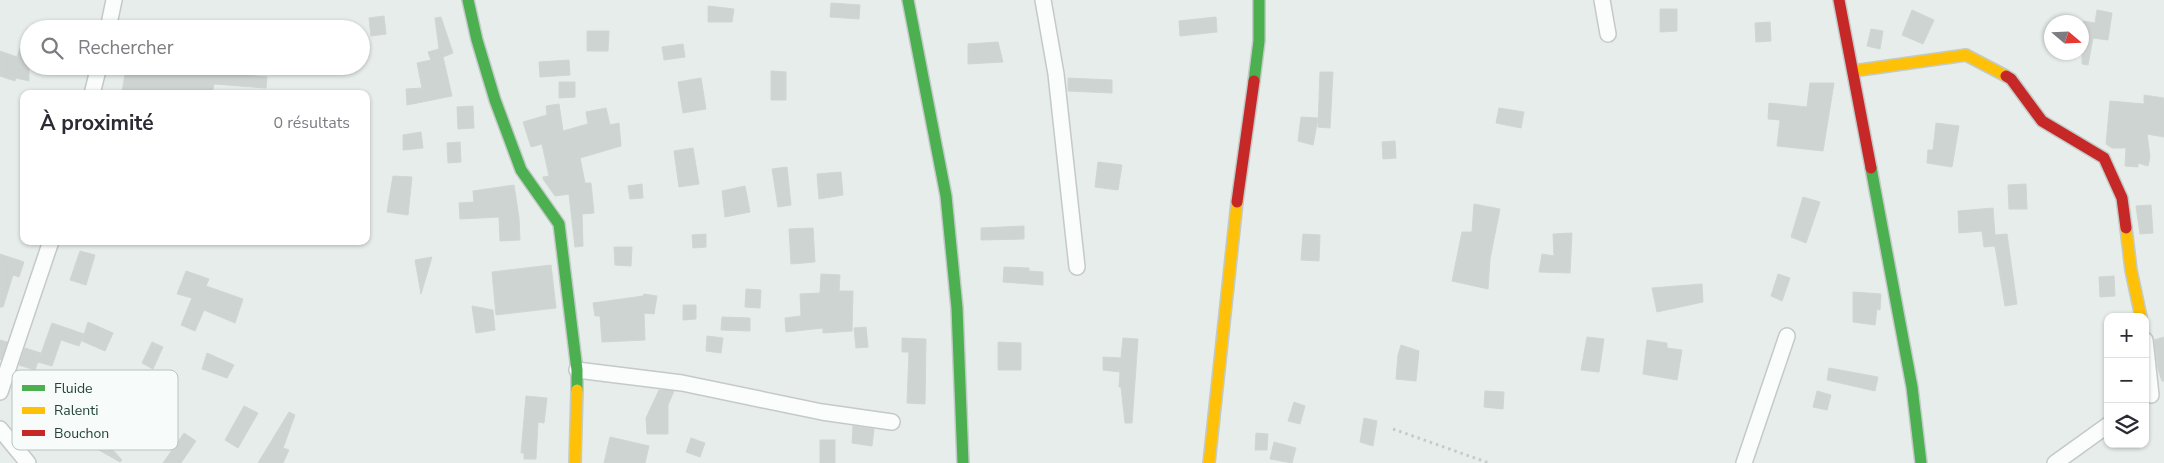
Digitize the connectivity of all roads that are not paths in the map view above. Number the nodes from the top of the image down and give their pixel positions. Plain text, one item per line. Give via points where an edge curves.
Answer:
1 (114, 0) edge
2 (468, 0) edge
3 (908, 0) edge
4 (1042, 0) edge
5 (1259, 0) edge
6 (1602, 0) edge
7 (1839, 0) edge
8 (110, 20) edge
9 (1608, 34) dead end
10 (1853, 71) junction
11 (97, 75) edge
12 (93, 90) edge
13 (50, 245) edge
14 (1078, 267) dead end
15 (2139, 313) edge
16 (1787, 336) dead end
17 (577, 370) junction
18 (2164, 386) edge
19 (0, 392) edge
20 (2149, 396) edge
21 (892, 422) dead end
22 (0, 429) edge
23 (2104, 429) edge
24 (12, 444) edge
25 (17, 450) edge
26 (28, 463) edge
27 (575, 463) edge
28 (963, 463) edge
29 (1209, 463) edge
30 (1744, 463) edge
31 (1921, 463) edge
32 (2055, 463) edge

1 - 8 street
2 - 17 street via 495,100 521,170 559,224
3 - 28 street via 946,196 957,308
4 - 14 street via 1056,74
5 - 29 street via 1259,41 1231,248
6 - 9 street
7 - 10 street
10 - 15 street via 1966,55 2011,79 2042,121 2104,158 2122,198 2130,270
10 - 31 street via 1912,388
11 - 12 street
13 - 19 street
16 - 30 street
17 - 21 street via 682,384 822,412
17 - 27 street
18 - 20 street
22 - 24 street
23 - 32 street
25 - 26 street

